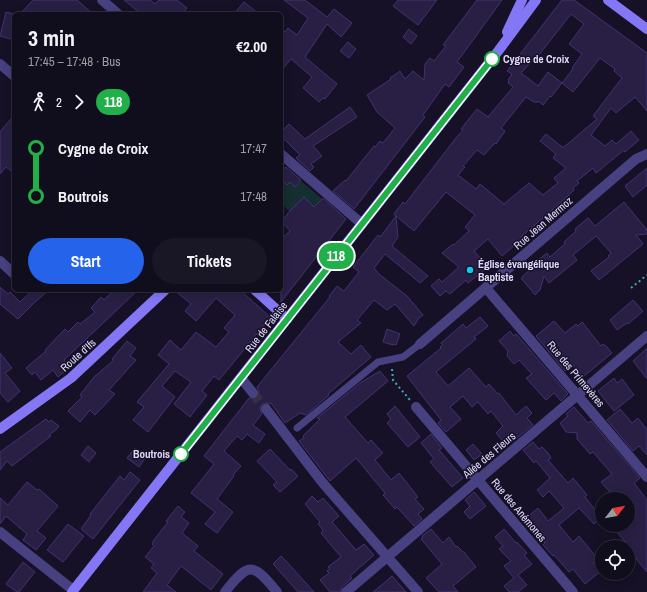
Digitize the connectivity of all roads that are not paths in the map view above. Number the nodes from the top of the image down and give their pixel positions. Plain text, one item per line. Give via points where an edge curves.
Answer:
1 (102, 0) edge
2 (522, 0) edge
3 (536, 0) edge
4 (608, 0) edge
5 (116, 12) edge
6 (647, 29) edge
7 (499, 50) junction
8 (0, 64) edge
9 (12, 71) edge
10 (647, 154) edge
11 (283, 156) edge
12 (362, 224) junction
13 (0, 260) edge
14 (12, 272) edge
15 (486, 288) junction
16 (163, 292) edge
17 (257, 292) edge
18 (287, 319) junction
19 (647, 336) edge
20 (420, 344) joint
21 (241, 378) junction
22 (253, 393) tunnel mouth
23 (578, 395) junction
24 (416, 407) road end
25 (266, 409) tunnel mouth
26 (297, 428) dead end
27 (0, 429) edge
28 (647, 476) edge
29 (478, 480) junction
30 (0, 532) edge
31 (387, 556) junction
32 (72, 591) edge
33 (225, 592) edge
34 (277, 592) edge
35 (346, 592) edge
36 (418, 592) edge
37 (573, 592) edge

1 - 5 street
2 - 7 main road
3 - 7 main road, Rue de Falaise
4 - 6 main road
7 - 12 main road, Rue de Falaise
8 - 9 street
10 - 15 street, Rue Jean Mermoz via 636,159
11 - 12 street
12 - 18 main road, Rue de Falaise
13 - 14 street
15 - 20 street, Rue Jean Mermoz
15 - 23 street, Rue des Primevères
16 - 27 main road, Route d'Ifs via 71,378
17 - 18 main road
18 - 21 main road, Rue de Falaise
19 - 23 street, Allée des Fleurs
20 - 26 lane via 403,357 378,362
21 - 22 street
21 - 32 main road, Rue de Falaise
23 - 28 street, Rue des Primevères
23 - 29 street, Allée des Fleurs
24 - 29 street, Rue des Anémones
25 - 31 street via 322,482
29 - 31 street, Allée des Fleurs
29 - 37 street, Rue des Anémones
30 - 32 street
31 - 35 street, Allée des Fleurs
31 - 36 street
33 - 34 street via 238,576 251,569 262,574

